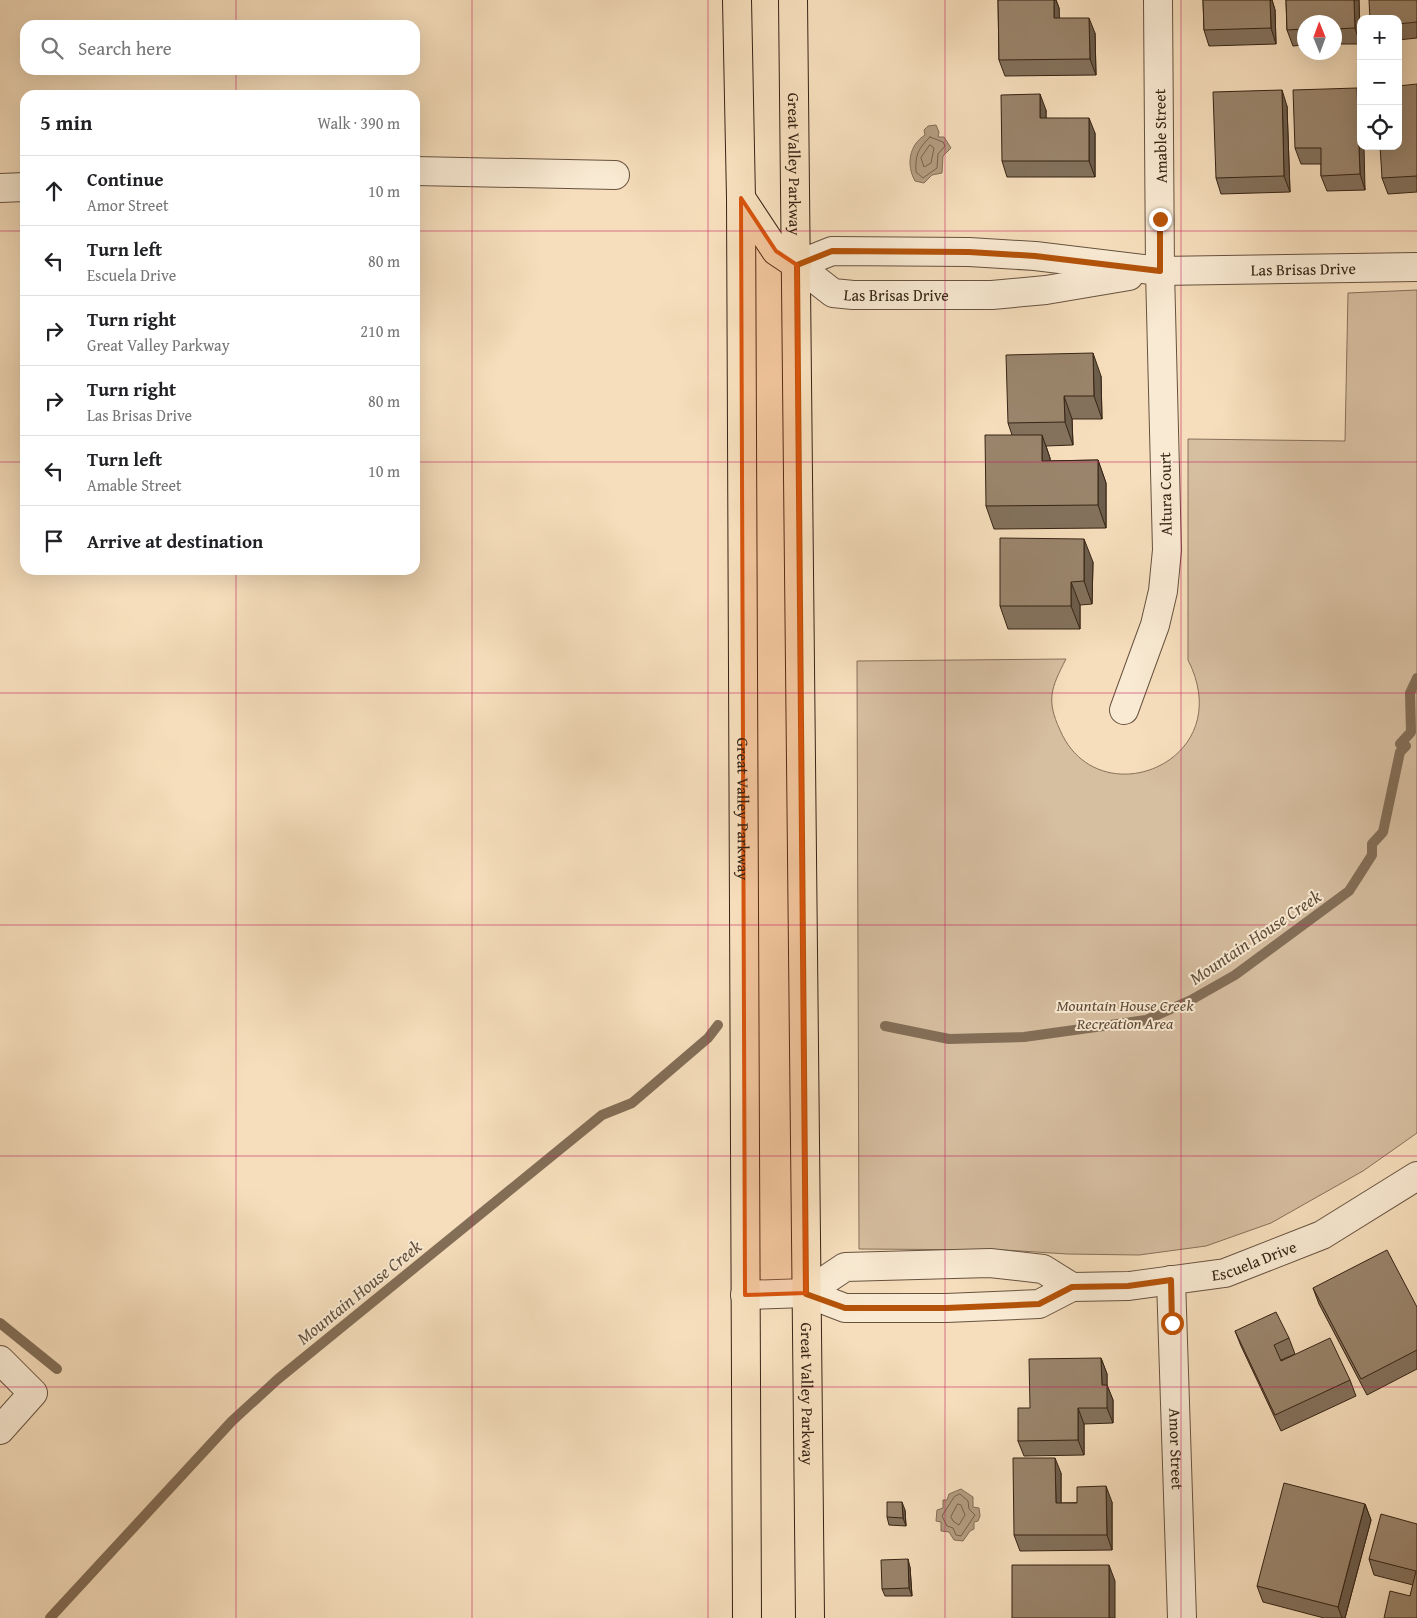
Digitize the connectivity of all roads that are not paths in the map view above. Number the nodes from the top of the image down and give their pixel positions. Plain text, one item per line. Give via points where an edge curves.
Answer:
1 (737, 0) edge
2 (793, 0) edge
3 (1158, 0) edge
4 (420, 171) edge
5 (615, 175) dead end
6 (20, 187) edge
7 (0, 188) edge
8 (741, 198) junction
9 (797, 265) junction
10 (1417, 266) edge
11 (1160, 271) junction
12 (1124, 710) dead end
13 (1417, 1176) edge
14 (1171, 1280) junction
15 (1072, 1287) junction
16 (745, 1294) junction
17 (806, 1294) junction
18 (0, 1360) edge
19 (0, 1430) edge
20 (747, 1618) edge
21 (810, 1618) edge
22 (1182, 1618) edge

1 - 8 main road, Great Valley Parkway
2 - 9 main road, Great Valley Parkway
3 - 11 street, Amable Street
4 - 5 street
6 - 7 street
8 - 9 main road via 776,251
8 - 16 main road, Great Valley Parkway
9 - 11 street, Las Brisas Drive via 832,251 969,252 1035,256
9 - 11 street, Las Brisas Drive via 833,293 853,295 992,295 1046,290
9 - 17 main road, Great Valley Parkway
10 - 11 street, Las Brisas Drive
11 - 12 street, Altura Court via 1167,550 1163,591 1155,625
13 - 14 street, Escuela Drive via 1322,1235 1225,1273
14 - 15 street, Escuela Drive via 1128,1286
14 - 22 street, Amor Street
15 - 17 street, Escuela Drive via 1039,1304 946,1308 845,1308
15 - 17 street via 1043,1269 990,1263 845,1267
16 - 17 street, Escuela Drive
16 - 20 main road, Great Valley Parkway
17 - 21 main road, Great Valley Parkway
18 - 19 street via 33,1394

